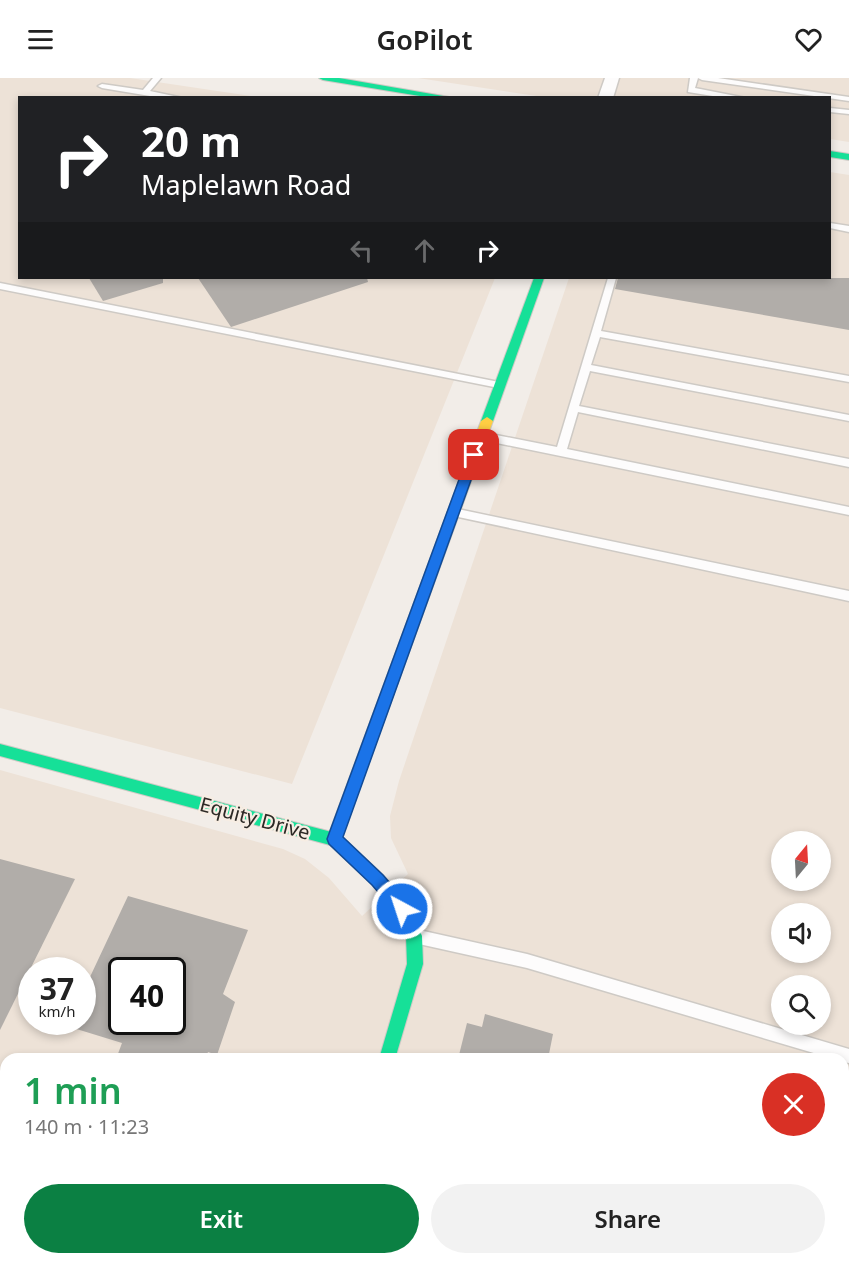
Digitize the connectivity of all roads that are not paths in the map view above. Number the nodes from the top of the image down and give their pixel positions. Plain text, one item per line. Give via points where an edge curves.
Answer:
1 (157, 78) edge
2 (323, 78) edge
3 (612, 78) edge
4 (694, 78) edge
5 (702, 78) edge
6 (102, 86) dead end
7 (145, 92) junction
8 (168, 96) edge
9 (438, 96) edge
10 (606, 96) edge
11 (730, 96) edge
12 (828, 96) edge
13 (831, 96) edge
14 (849, 99) edge
15 (831, 110) edge
16 (849, 112) edge
17 (831, 154) edge
18 (849, 157) edge
19 (831, 225) edge
20 (849, 229) edge
21 (539, 279) edge
22 (612, 279) edge
23 (0, 286) edge
24 (596, 333) junction
25 (586, 368) junction
26 (849, 379) edge
27 (499, 385) junction
28 (574, 408) junction
29 (849, 418) edge
30 (481, 436) junction
31 (561, 451) junction
32 (849, 464) edge
33 (849, 511) edge
34 (453, 512) junction
35 (849, 596) edge
36 (0, 750) edge
37 (334, 839) junction
38 (414, 936) junction
39 (389, 1053) edge
40 (839, 1053) edge

1 - 7 lane
2 - 9 street
3 - 10 street
4 - 11 lane via 691,90
5 - 12 lane
6 - 7 lane
7 - 8 lane
13 - 14 lane
15 - 16 lane
17 - 18 street
19 - 20 lane
21 - 27 street
22 - 24 lane
23 - 27 lane
24 - 25 lane
24 - 26 lane
25 - 28 lane
25 - 29 lane
27 - 30 street
28 - 31 lane
28 - 32 lane
30 - 31 lane
30 - 34 street
31 - 33 lane
34 - 35 lane
34 - 37 street
36 - 37 street, Equity Drive
37 - 38 street, Equity Drive via 402,909
38 - 39 street, Equity Drive via 415,964
38 - 40 lane via 527,961

